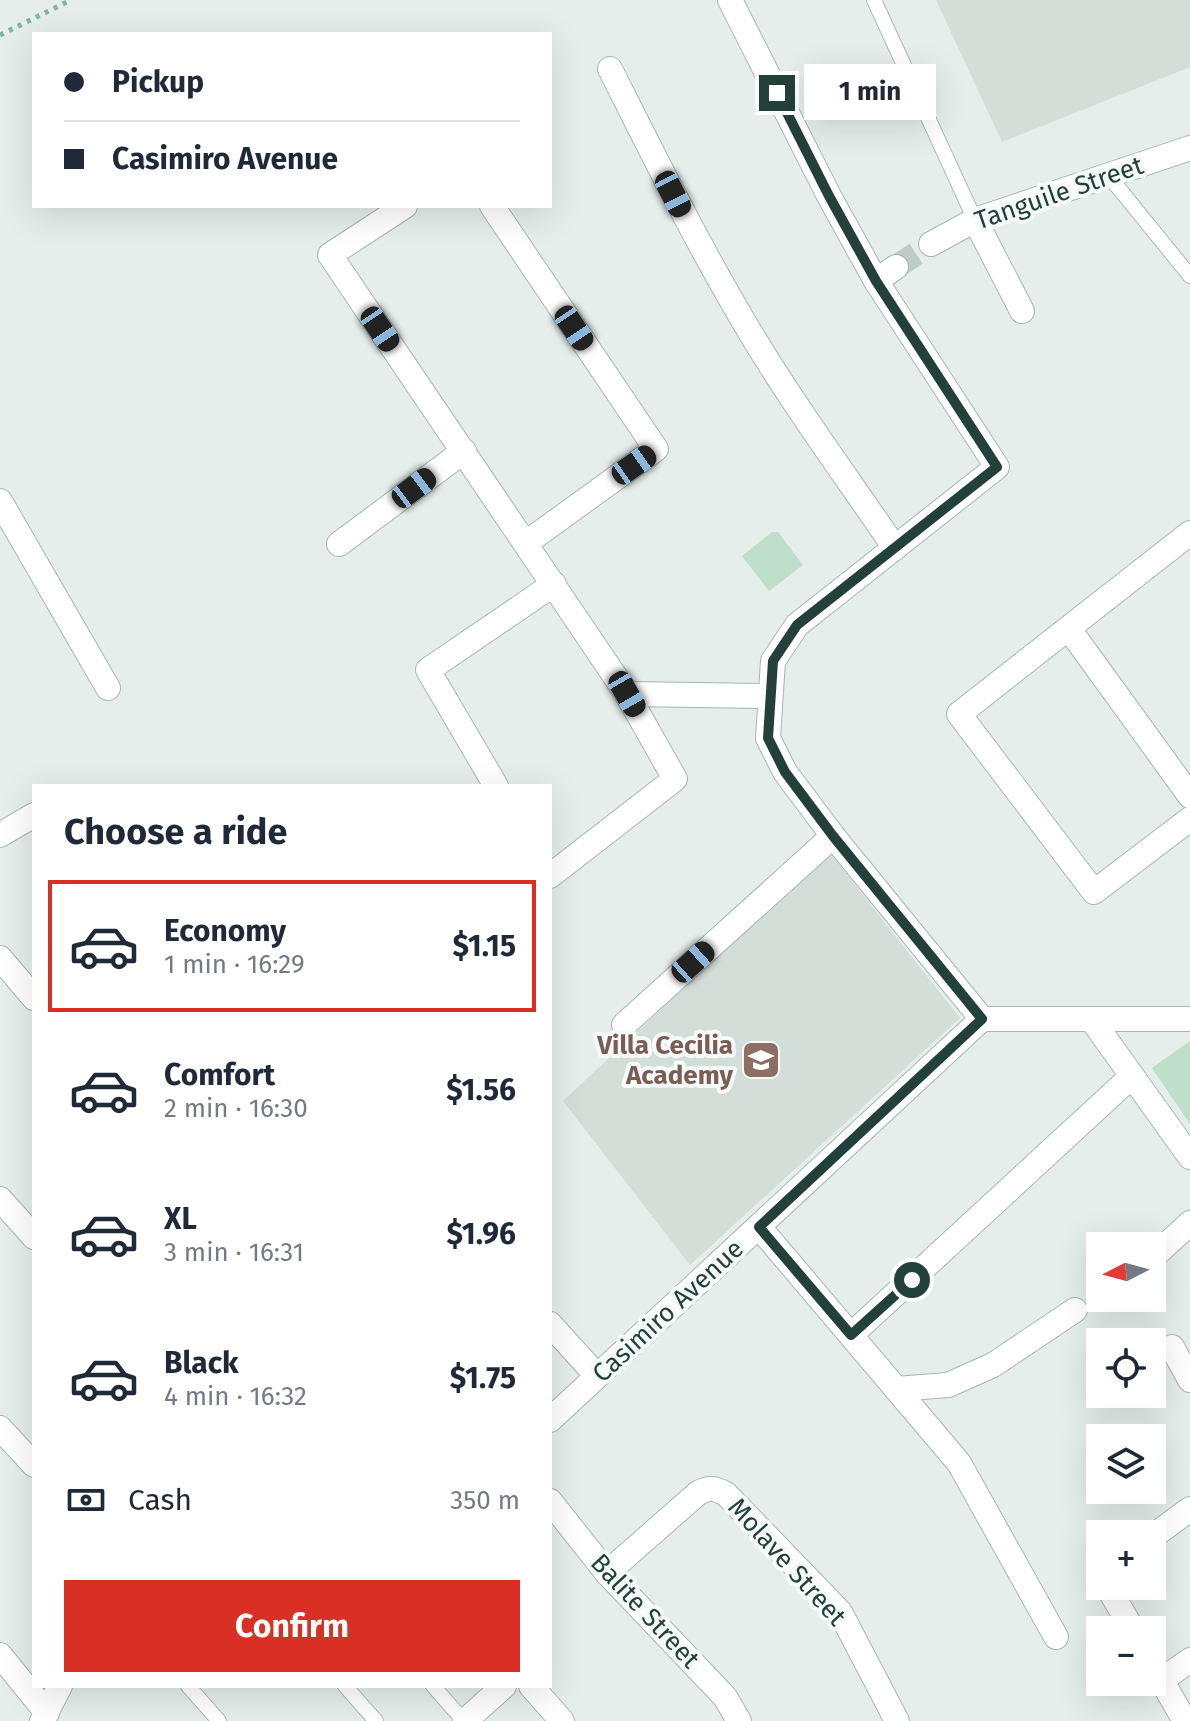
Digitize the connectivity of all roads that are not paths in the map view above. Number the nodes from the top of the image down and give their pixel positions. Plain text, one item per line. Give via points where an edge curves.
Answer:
1 (730, 0) edge
2 (874, 0) edge
3 (610, 69) dead end
4 (1190, 148) edge
5 (1108, 175) junction
6 (402, 208) edge
7 (493, 208) edge
8 (975, 220) junction
9 (931, 244) tunnel mouth
10 (896, 267) tunnel mouth
11 (1190, 276) edge
12 (876, 281) junction
13 (1022, 311) dead end
14 (464, 451) junction
15 (0, 501) edge
16 (1190, 533) edge
17 (526, 543) junction
18 (339, 544) dead end
19 (895, 548) junction
20 (554, 584) junction
21 (1069, 629) junction
22 (108, 688) dead end
23 (627, 694) junction
24 (770, 696) junction
25 (495, 784) edge
26 (1190, 796) edge
27 (32, 816) edge
28 (1190, 819) edge
29 (0, 835) edge
30 (833, 836) junction
31 (552, 874) edge
32 (0, 958) edge
33 (32, 996) edge
34 (982, 1019) junction
35 (1190, 1019) edge
36 (1092, 1020) junction
37 (624, 1025) dead end
38 (1132, 1076) junction
39 (1190, 1157) edge
40 (0, 1199) edge
41 (1190, 1223) edge
42 (759, 1227) junction
43 (32, 1235) edge
44 (1166, 1245) edge
45 (1075, 1310) dead end
46 (552, 1326) edge
47 (851, 1335) junction
48 (1172, 1347) dead end
49 (597, 1376) junction
50 (1190, 1380) edge
51 (896, 1389) junction
52 (552, 1418) edge
53 (0, 1428) edge
54 (32, 1463) edge
55 (552, 1504) edge
56 (1190, 1509) edge
57 (1166, 1527) edge
58 (607, 1573) junction
59 (1056, 1637) dead end
60 (0, 1655) edge
61 (1190, 1660) edge
62 (1166, 1669) edge
63 (59, 1688) edge
64 (190, 1688) edge
65 (347, 1688) edge
66 (435, 1688) edge
67 (502, 1688) edge
68 (533, 1688) edge
69 (1166, 1688) edge
70 (45, 1717) edge
71 (219, 1721) edge
72 (376, 1721) edge
73 (465, 1721) edge
74 (562, 1721) edge
75 (739, 1721) edge
76 (897, 1721) edge
77 (1185, 1721) edge

1 - 12 street
2 - 8 lane
3 - 19 street via 738,313
4 - 5 street, Tanguile Street
5 - 8 street, Tanguile Street
5 - 11 lane
6 - 14 street via 330,255
7 - 17 street via 656,449
8 - 9 street, Tanguile Street
8 - 13 street
10 - 12 street
12 - 19 street via 997,467
14 - 17 street
14 - 18 street
15 - 22 street
16 - 21 street
17 - 20 street
19 - 24 street via 797,625 773,661
20 - 23 street
20 - 25 street via 428,670
21 - 26 street
21 - 28 street via 959,714 1094,892
23 - 24 street
23 - 31 street via 675,779
24 - 30 street via 768,738 785,772
27 - 29 street
30 - 34 street
30 - 37 street
32 - 33 street
34 - 36 street
34 - 42 street, Casimiro Avenue
35 - 36 street
36 - 38 street
38 - 39 street
38 - 47 street
40 - 43 street
41 - 44 street
42 - 47 street
42 - 49 street, Casimiro Avenue
45 - 51 street via 993,1365 948,1385
46 - 49 street
47 - 51 street
48 - 50 street
49 - 52 street, Casimiro Avenue
51 - 59 street via 959,1463
53 - 54 street
55 - 58 street, Balite Street
56 - 57 street
58 - 75 street, Balite Street via 725,1697
58 - 76 street, Molave Street via 698,1493 717,1489 840,1612
60 - 70 street
61 - 62 street
63 - 70 street
64 - 71 lane
65 - 72 lane
66 - 73 lane
67 - 73 street
68 - 74 street
69 - 77 street

